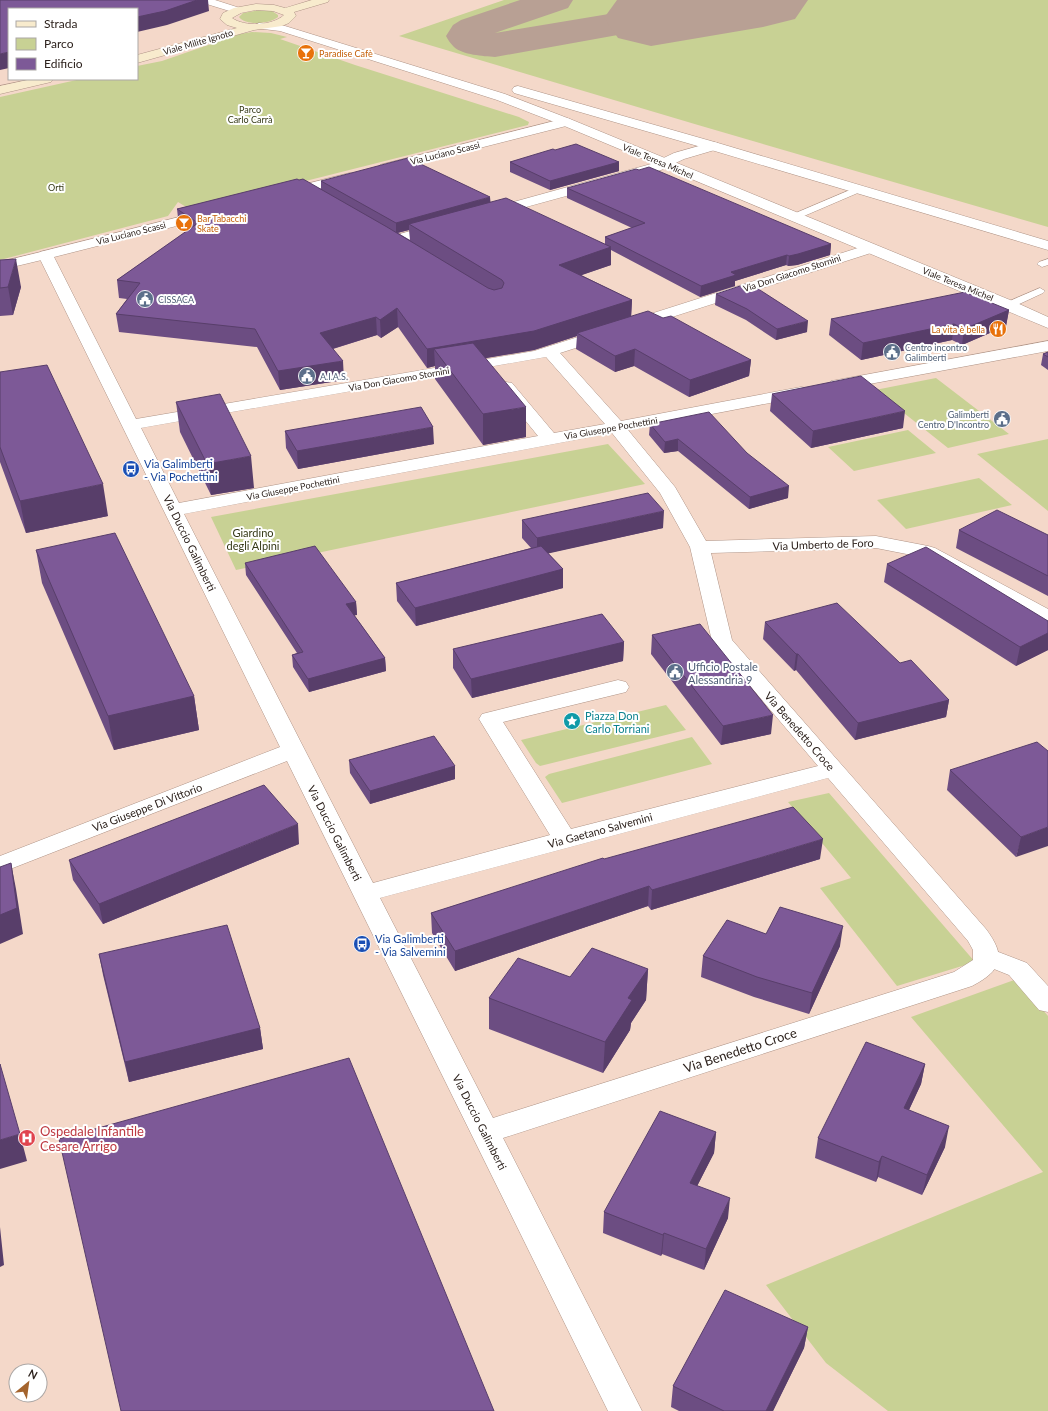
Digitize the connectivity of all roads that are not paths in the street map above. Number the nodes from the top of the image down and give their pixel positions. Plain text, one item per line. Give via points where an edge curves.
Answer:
1 (204, 0) edge
2 (289, 0) edge
3 (324, 0) edge
4 (264, 7) junction
5 (231, 13) junction
6 (288, 14) junction
7 (214, 21) dead end
8 (259, 26) junction
9 (138, 58) edge
10 (43, 80) edge
11 (0, 90) edge
12 (566, 122) junction
13 (713, 146) junction
14 (665, 163) junction
15 (375, 171) edge
16 (359, 175) edge
17 (305, 189) junction
18 (857, 190) junction
19 (274, 196) edge
20 (319, 197) edge
21 (220, 210) edge
22 (478, 216) edge
23 (794, 217) junction
24 (455, 223) edge
25 (380, 232) edge
26 (394, 240) junction
27 (1048, 246) edge
28 (407, 248) edge
29 (869, 249) junction
30 (45, 255) junction
31 (0, 266) edge
32 (1040, 291) dead end
33 (1009, 305) junction
34 (1048, 323) edge
35 (1048, 346) edge
36 (550, 352) junction
37 (487, 364) junction
38 (130, 426) junction
39 (617, 427) junction
40 (550, 439) junction
41 (174, 510) junction
42 (700, 547) junction
43 (1048, 618) edge
44 (618, 687) dead end
45 (294, 750) junction
46 (834, 769) junction
47 (565, 839) junction
48 (0, 865) edge
49 (366, 893) junction
50 (988, 957) junction
51 (1048, 1003) edge
52 (485, 1132) junction
53 (625, 1411) edge

1 - 5 street
2 - 4 main road
3 - 6 main road
4 - 5 main road, Viale Milite Ignoto
4 - 6 main road
5 - 7 main road, Viale Milite Ignoto
5 - 8 main road via 226,20 232,24
6 - 8 main road via 279,23
6 - 13 street via 291,20 297,23 356,42
8 - 9 main road, Viale Milite Ignoto
8 - 12 street, Viale Teresa Michel via 281,28 501,97
10 - 11 main road
12 - 14 street, Viale Teresa Michel
12 - 15 street, Via Luciano Scassi
13 - 14 street
13 - 18 street
14 - 22 street
14 - 23 street, Viale Teresa Michel
16 - 17 street
17 - 19 street
17 - 20 street
18 - 23 lane
18 - 27 street
21 - 30 street, Via Luciano Scassi
23 - 29 street, Viale Teresa Michel
24 - 26 street
25 - 26 street
26 - 28 street
29 - 33 street, Viale Teresa Michel
29 - 36 street, Via Don Giacomo Stornini
30 - 31 street
30 - 38 street, Via Duccio Galimberti
32 - 33 lane
33 - 34 street, Viale Teresa Michel
35 - 39 street, Via Giuseppe Pochettini
36 - 37 street, Via Don Giacomo Stornini
36 - 39 street, Via Benedetto Croce
37 - 38 street, Via Don Giacomo Stornini
37 - 40 street
38 - 41 street, Via Duccio Galimberti
39 - 40 street, Via Giuseppe Pochettini
39 - 42 street, Via Benedetto Croce via 668,491
40 - 41 street, Via Giuseppe Pochettini
41 - 45 street, Via Duccio Galimberti
42 - 43 street, Via Umberto de Foro via 876,542 928,552
42 - 46 street, Via Benedetto Croce via 722,641
44 - 47 street via 490,719
45 - 48 street, Via Giuseppe Di Vittorio
45 - 49 street, Via Duccio Galimberti
46 - 47 street, Via Gaetano Salvemini
46 - 50 street, Via Benedetto Croce via 977,935 986,948
47 - 49 street, Via Gaetano Salvemini
49 - 52 street, Via Duccio Galimberti
50 - 51 street via 1018,969
50 - 52 street, Via Benedetto Croce via 978,971 963,978
52 - 53 street, Via Duccio Galimberti

